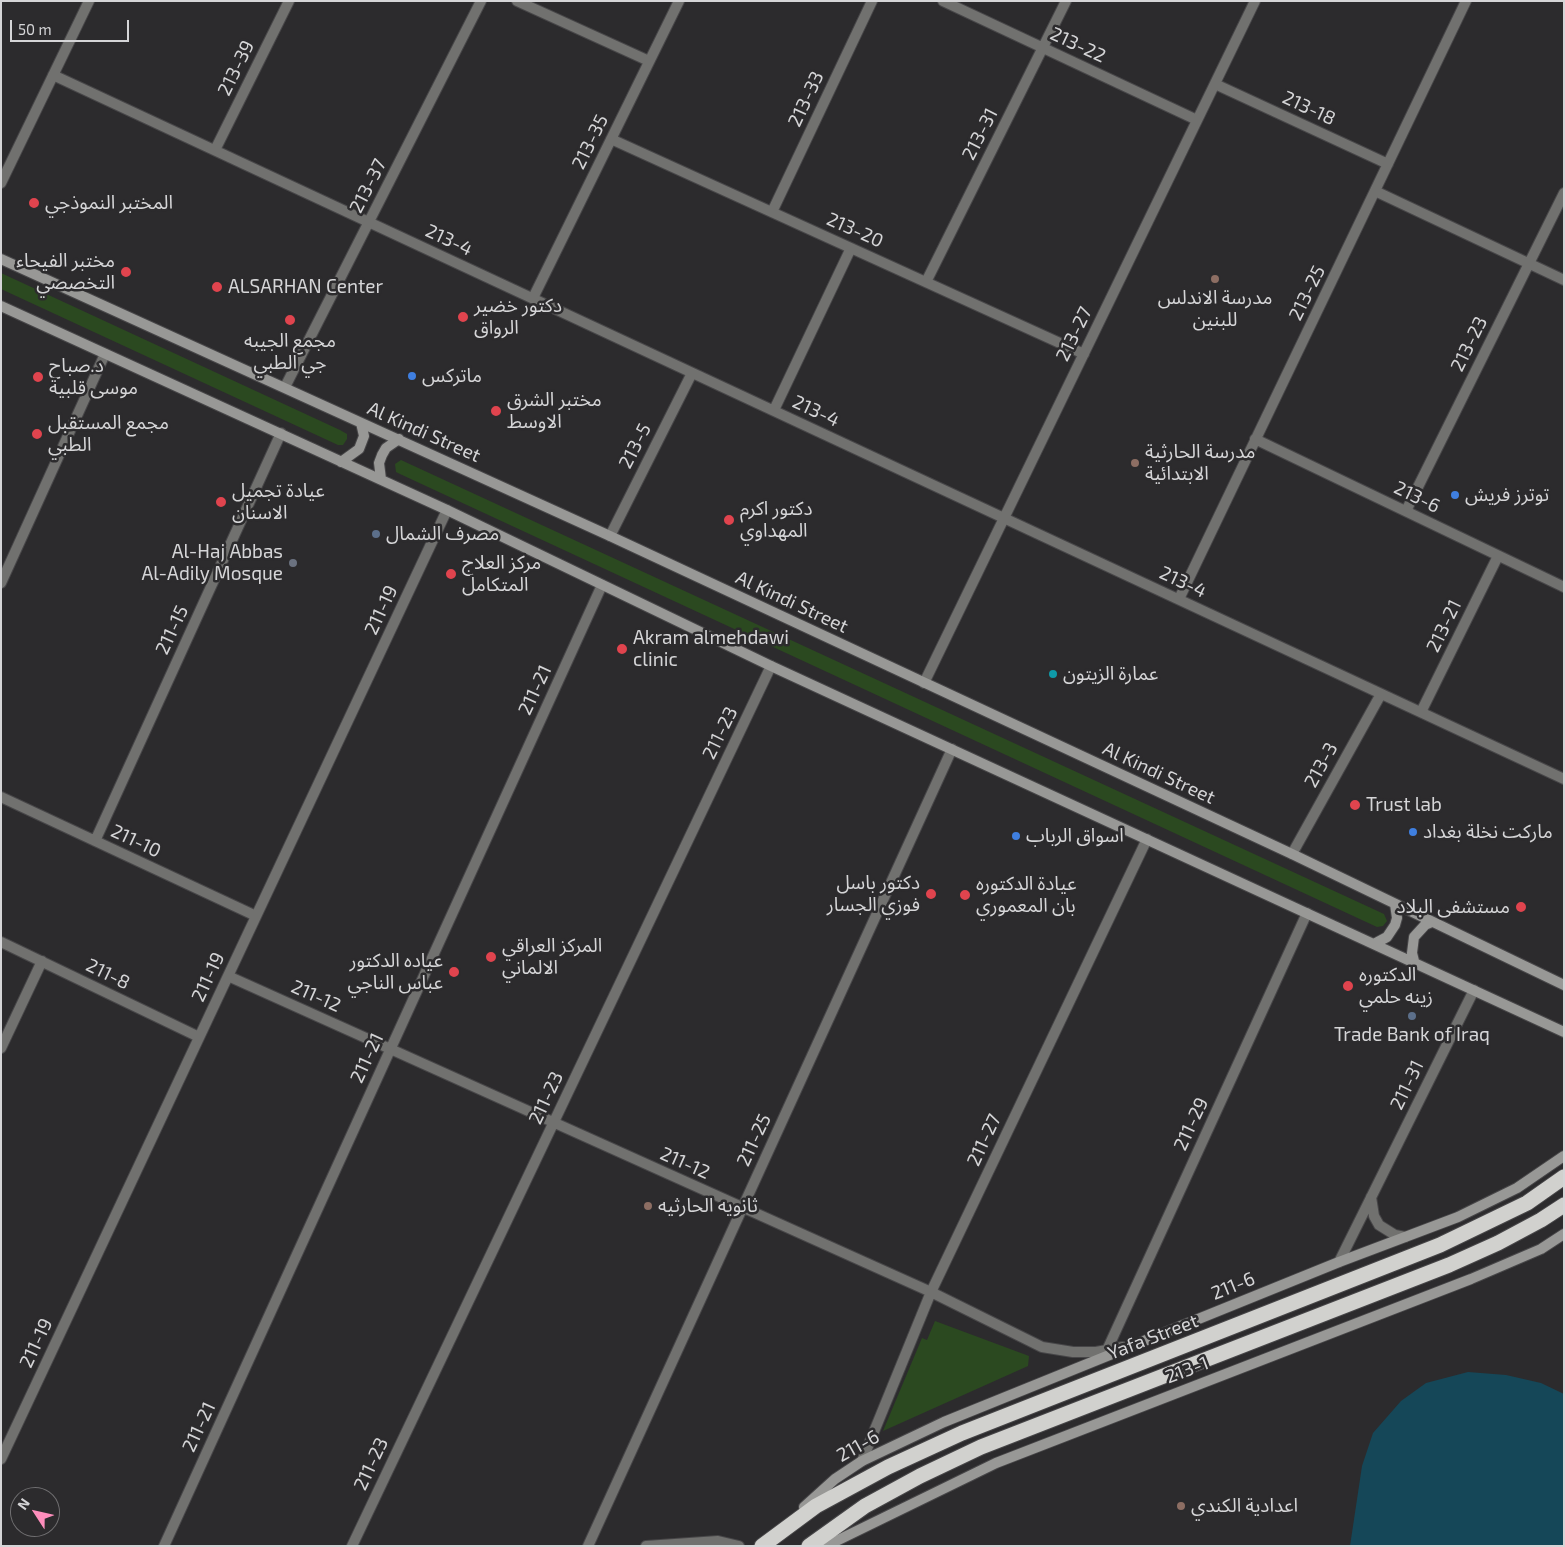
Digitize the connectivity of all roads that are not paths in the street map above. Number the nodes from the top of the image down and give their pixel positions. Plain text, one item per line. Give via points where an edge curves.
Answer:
1 (89, 1) edge
2 (289, 1) edge
3 (481, 1) edge
4 (517, 1) edge
5 (679, 1) edge
6 (872, 1) edge
7 (943, 1) edge
8 (1066, 1) edge
9 (1255, 1) edge
10 (1466, 1) edge
11 (1043, 48) junction
12 (650, 61) junction
13 (54, 75) junction
14 (1215, 84) junction
15 (1198, 120) junction
16 (611, 139) junction
17 (215, 150) junction
18 (1388, 164) junction
19 (1, 183) edge
20 (1375, 191) junction
21 (1564, 193) edge
22 (772, 212) junction
23 (369, 222) junction
24 (851, 248) junction
25 (1, 258) edge
26 (1528, 263) junction
27 (1564, 280) edge
28 (926, 282) junction
29 (533, 298) junction
30 (1, 306) edge
31 (105, 354) junction
32 (1084, 354) junction
33 (692, 373) junction
34 (285, 387) junction
35 (774, 410) junction
36 (361, 423) junction
37 (282, 433) junction
38 (399, 439) junction
39 (1256, 439) junction
40 (341, 462) junction
41 (381, 479) junction
42 (447, 510) junction
43 (1406, 511) junction
44 (1004, 518) junction
45 (610, 536) junction
46 (1498, 556) junction
47 (1, 583) edge
48 (602, 585) junction
49 (1563, 585) edge
50 (1178, 599) junction
51 (771, 666) junction
52 (924, 683) junction
53 (1381, 694) junction
54 (1421, 712) junction
55 (952, 749) junction
56 (1564, 779) edge
57 (1, 797) edge
58 (1147, 839) junction
59 (95, 841) junction
60 (1292, 854) junction
61 (1395, 904) junction
62 (1307, 913) junction
63 (256, 916) junction
64 (1432, 922) junction
65 (1, 942) edge
66 (1374, 944) junction
67 (42, 961) junction
68 (1414, 961) junction
69 (228, 976) junction
70 (1564, 985) edge
71 (1474, 990) junction
72 (1564, 1032) edge
73 (199, 1037) junction
74 (1, 1048) edge
75 (390, 1049) junction
76 (554, 1122) junction
77 (1564, 1156) edge
78 (1564, 1177) edge
79 (1372, 1197) junction
80 (1564, 1205) edge
81 (743, 1208) junction
82 (1564, 1234) edge
83 (1405, 1237) junction
84 (1340, 1262) junction
85 (931, 1292) junction
86 (1133, 1345) junction
87 (1107, 1350) junction
88 (1, 1459) edge
89 (862, 1461) junction
90 (763, 1545) edge
91 (164, 1546) edge
92 (352, 1546) edge
93 (588, 1546) edge
94 (646, 1546) edge
95 (739, 1546) edge
96 (809, 1546) edge
97 (826, 1546) edge

1 - 13 street
2 - 17 street, 213-39
3 - 23 street, 213-37
4 - 12 street
5 - 12 street, 213-35
6 - 22 street, 213-33
7 - 11 street, 213-22
8 - 11 street, 213-31
9 - 14 street, 213-27
10 - 18 street, 213-25
11 - 15 street, 213-22
11 - 28 street, 213-31
12 - 16 street, 213-35
13 - 17 street, 213-4
13 - 19 street
14 - 15 street, 213-27
14 - 18 street, 213-18
15 - 32 street, 213-27
16 - 22 street, 213-20
16 - 29 street, 213-35
17 - 23 street, 213-4
18 - 20 street, 213-25
20 - 26 street
20 - 39 street, 213-25
21 - 26 street, 213-23
22 - 24 street, 213-20
23 - 29 street, 213-4
23 - 34 street, 213-37
24 - 28 street, 213-20
24 - 35 street
25 - 34 street, Al Kindi Street
26 - 27 street
26 - 43 street, 213-23
28 - 32 street, 213-20
29 - 33 street, 213-4
30 - 31 street
31 - 37 street
31 - 47 street
32 - 44 street, 213-27
33 - 35 street, 213-4
33 - 45 street, 213-5
34 - 36 street, Al Kindi Street
35 - 44 street, 213-4
36 - 38 street, Al Kindi Street
36 - 40 street via 364,436 359,449
37 - 40 street
37 - 59 street, 211-15
38 - 41 street via 382,455 379,463
38 - 45 street, Al Kindi Street
39 - 43 street, 213-6
39 - 50 street, 213-25
40 - 41 street
41 - 42 street
42 - 48 street
42 - 63 street, 211-19
43 - 46 street, 213-6
44 - 50 street, 213-4
44 - 52 street, 213-27
45 - 52 street, Al Kindi Street
46 - 49 street, 213-6
46 - 54 street, 213-21
48 - 51 street
48 - 75 street, 211-21
50 - 53 street, 213-4
51 - 55 street
51 - 76 street, 211-23
52 - 60 street, Al Kindi Street
53 - 54 street, 213-4
53 - 60 street, 213-3
54 - 56 street, 213-4
55 - 58 street
55 - 81 street, 211-25
57 - 59 street, 211-10
58 - 62 street
58 - 85 street, 211-27
59 - 63 street, 211-10
60 - 61 street, Al Kindi Street
61 - 64 street, Al Kindi Street
61 - 66 street via 1395,925 1387,937
62 - 66 street
62 - 87 street, 211-29
63 - 69 street, 211-19
64 - 68 street via 1414,937
64 - 70 street, Al Kindi Street
65 - 67 street, 211-8
66 - 68 street
67 - 73 street, 211-8
67 - 74 street
68 - 71 street
69 - 73 street, 211-19
69 - 75 street, 211-12
71 - 72 street
71 - 79 street, 211-31
73 - 88 street, 211-19
75 - 76 street, 211-12
75 - 91 street, 211-21
76 - 81 street, 211-12
76 - 92 street, 211-23
77 - 83 street, 211-6 via 1517,1188 1458,1217
78 - 90 highway, Yafa Street via 1527,1203 1487,1224 962,1433 888,1467 816,1506
79 - 83 street via 1374,1216 1379,1225 1395,1236
79 - 84 street, 211-31
80 - 96 highway via 1498,1243 1308,1321 981,1447 865,1506
81 - 85 street, 211-12
81 - 93 street, 211-25
82 - 97 street, 213-1 via 1541,1248 1471,1279 996,1463
83 - 84 street, 211-6
84 - 86 street, 211-6
85 - 87 street, 211-12 via 1042,1347 1073,1352
85 - 89 street, 211-27
86 - 87 street, 211-12
86 - 89 street, 211-6 via 944,1422
89 - 90 street, 211-6 via 835,1479
94 - 95 street via 718,1541

